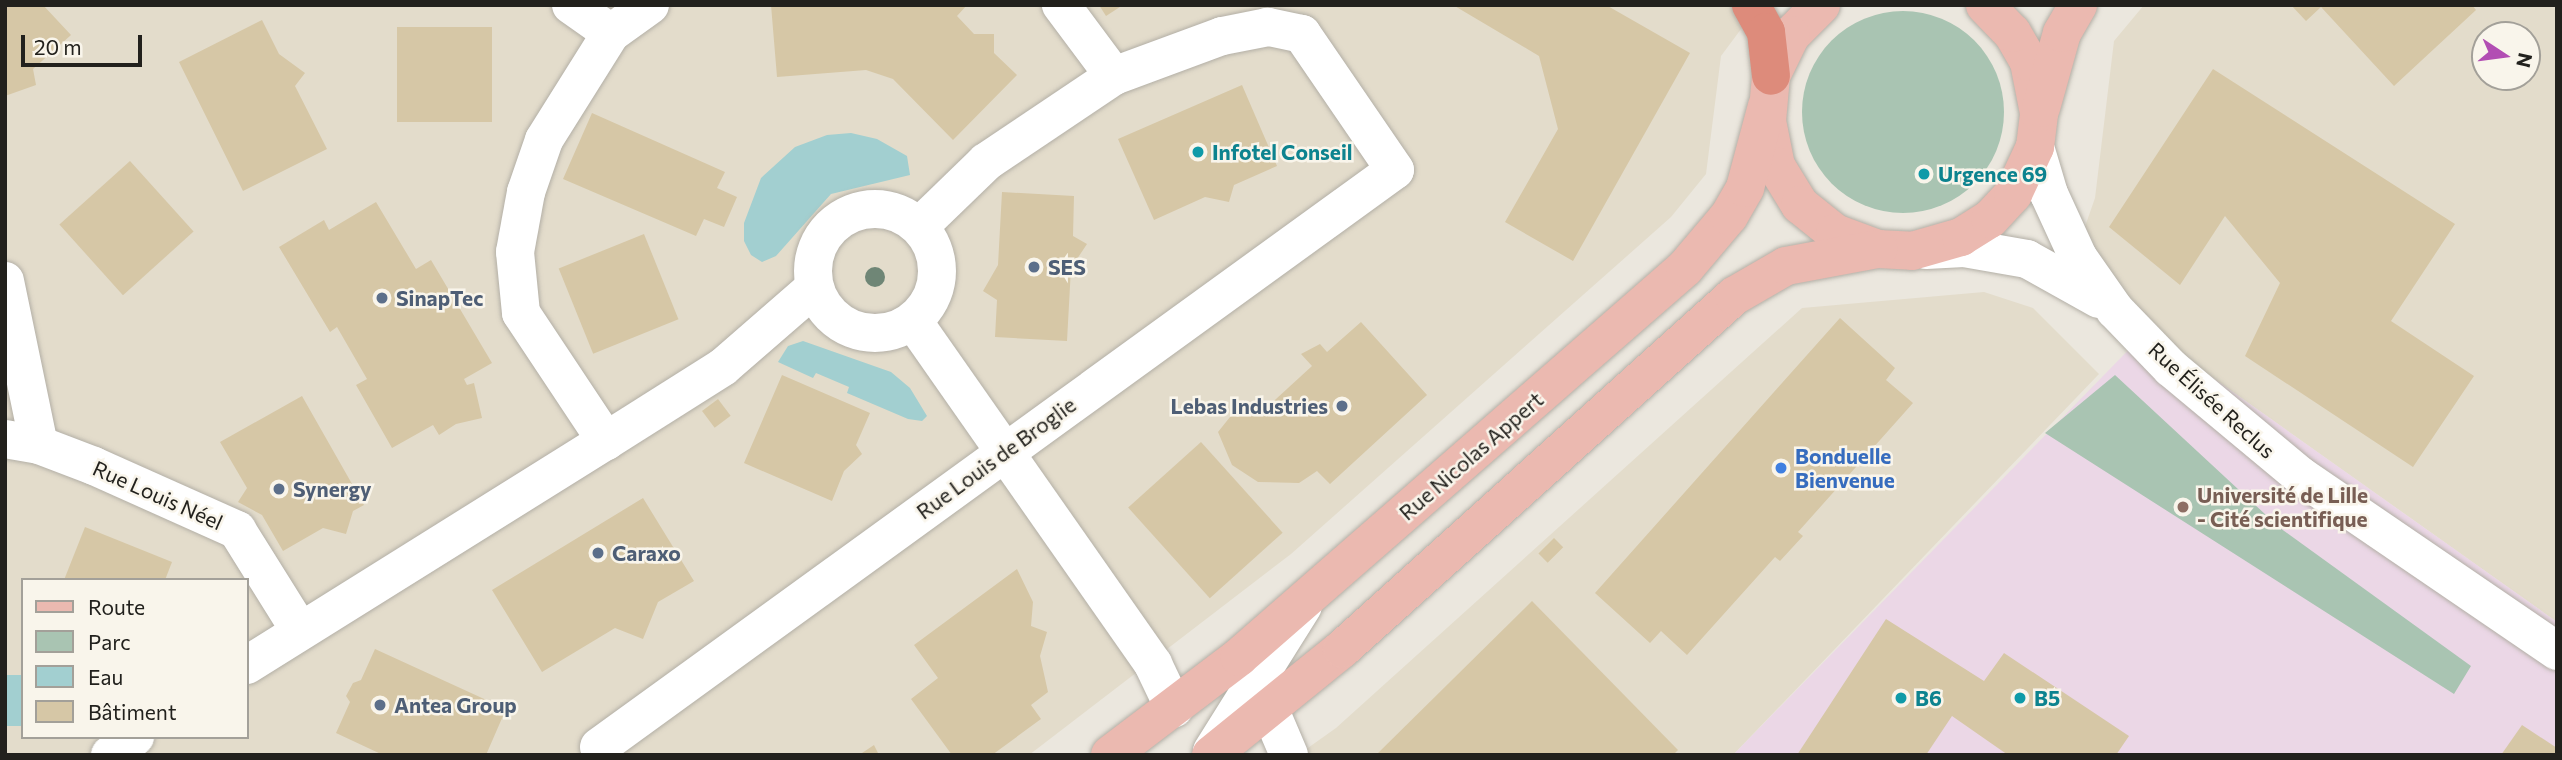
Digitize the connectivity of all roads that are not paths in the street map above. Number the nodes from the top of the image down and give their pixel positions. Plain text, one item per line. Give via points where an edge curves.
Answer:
1 (571, 5) edge
2 (650, 5) edge
3 (1061, 5) edge
4 (1751, 5) edge
5 (1821, 5) edge
6 (1984, 5) edge
7 (2078, 5) edge
8 (611, 33) junction
9 (1114, 76) junction
10 (1769, 91) junction
11 (2037, 130) junction
12 (920, 226) junction
13 (1895, 250) junction
14 (5, 281) edge
15 (814, 288) junction
16 (2115, 310) junction
17 (913, 321) junction
18 (606, 441) junction
19 (22, 442) edge
20 (1003, 452) junction
21 (1309, 596) junction
22 (300, 631) junction
23 (2556, 649) edge
24 (248, 664) edge
25 (1174, 708) junction
26 (1269, 708) junction
27 (132, 739) edge
28 (599, 747) dead end
29 (110, 755) edge
30 (1110, 755) edge
31 (1210, 755) edge
32 (1289, 755) edge

1 - 8 street
2 - 8 street
3 - 9 street
4 - 10 highway via 1766,32
5 - 10 main road, Rue Nicolas Appert via 1791,35
6 - 11 main road via 2021,47 2034,79
7 - 11 main road via 2062,33
8 - 18 street via 544,139 526,192 515,252 521,313
9 - 12 street via 986,162
9 - 20 street, Rue Louis de Broglie via 1222,36 1268,27 1302,34 1395,170
10 - 13 main road via 1771,151 1790,193 1822,225
10 - 21 main road, Rue Nicolas Appert via 1745,188 1708,244 1620,327
11 - 13 main road via 2014,194 1990,219 1945,244
11 - 16 street, Rue Élisée Reclus via 2062,229
12 - 15 street via 883,208 843,216 827,229 817,247
12 - 17 street via 938,264 928,305
13 - 16 street, Rue Élisée Reclus via 1964,248 2027,259 2073,281
13 - 26 main road via 1786,266 1734,296
14 - 19 street
15 - 17 street via 837,321 855,331 895,331
15 - 18 street via 723,367
16 - 23 street, Rue Élisée Reclus via 2211,404 2291,469
17 - 20 street
18 - 22 street
19 - 22 street, Rue Louis Néel via 237,530
20 - 25 street via 1153,664
20 - 28 street, Rue Louis de Broglie
21 - 25 main road, Rue Nicolas Appert
21 - 31 street
22 - 24 street
25 - 30 main road, Rue Nicolas Appert
26 - 31 main road
26 - 32 street
27 - 29 street

